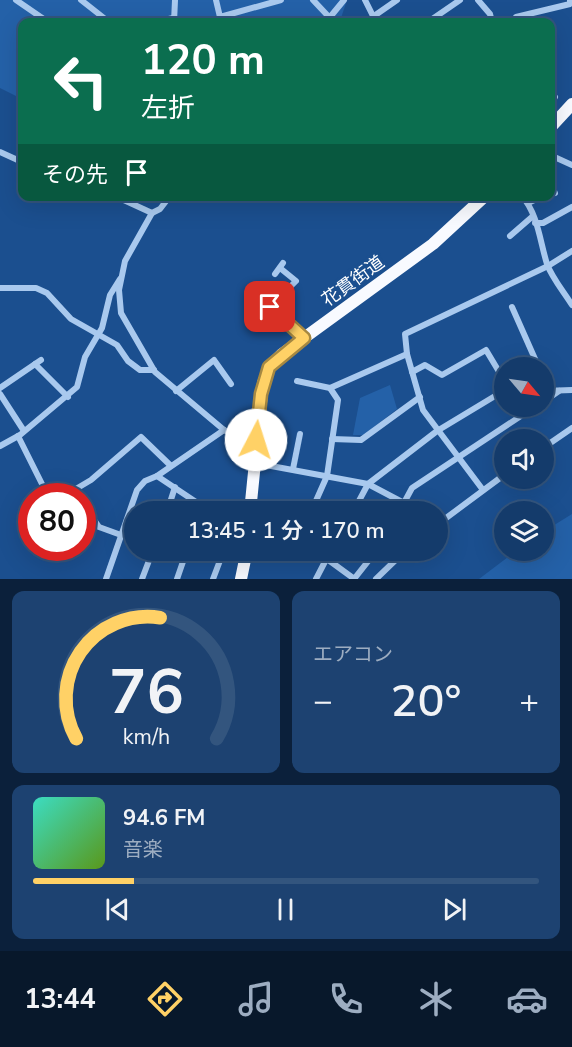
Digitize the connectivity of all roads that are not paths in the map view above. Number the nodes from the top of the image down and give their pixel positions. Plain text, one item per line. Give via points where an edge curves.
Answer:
1 (16, 0) edge
2 (81, 0) edge
3 (175, 0) edge
4 (216, 0) edge
5 (281, 0) edge
6 (313, 0) edge
7 (344, 0) edge
8 (365, 0) edge
9 (397, 0) edge
10 (460, 0) edge
11 (478, 0) edge
12 (570, 0) edge
13 (42, 18) edge
14 (104, 18) edge
15 (173, 18) edge
16 (326, 18) edge
17 (330, 18) edge
18 (374, 18) edge
19 (376, 18) edge
20 (434, 18) edge
21 (491, 18) edge
22 (516, 18) edge
23 (572, 104) edge
24 (555, 123) edge
25 (0, 152) edge
26 (555, 157) edge
27 (18, 160) edge
28 (572, 165) edge
29 (126, 201) edge
30 (166, 201) edge
31 (480, 201) edge
32 (531, 201) edge
33 (572, 207) edge
34 (152, 213) junction
35 (533, 216) junction
36 (535, 223) junction
37 (510, 236) dead end
38 (572, 251) edge
39 (548, 266) junction
40 (275, 274) dead end
41 (121, 279) junction
42 (0, 288) edge
43 (571, 302) edge
44 (513, 307) dead end
45 (99, 334) junction
46 (304, 338) junction
47 (407, 354) junction
48 (534, 357) edge
49 (41, 360) dead end
50 (494, 363) edge
51 (34, 364) junction
52 (154, 370) junction
53 (412, 372) junction
54 (297, 381) dead end
55 (231, 384) dead end
56 (0, 388) edge
57 (330, 388) junction
58 (554, 390) edge
59 (559, 390) junction
60 (572, 390) edge
61 (176, 391) junction
62 (0, 394) edge
63 (554, 394) edge
64 (68, 397) junction
65 (494, 397) edge
66 (420, 398) junction
67 (520, 417) edge
68 (572, 428) edge
69 (224, 430) junction
70 (24, 431) junction
71 (437, 431) junction
72 (300, 434) dead end
73 (18, 436) junction
74 (332, 439) junction
75 (256, 440) junction
76 (554, 440) edge
77 (0, 446) edge
78 (458, 459) junction
79 (254, 463) junction
80 (170, 465) junction
81 (293, 469) junction
82 (157, 476) junction
83 (327, 476) junction
84 (494, 482) edge
85 (42, 483) edge
86 (88, 483) edge
87 (368, 484) junction
88 (175, 488) junction
89 (483, 490) junction
90 (171, 501) edge
91 (192, 501) edge
92 (251, 501) edge
93 (316, 501) edge
94 (359, 501) edge
95 (400, 501) edge
96 (405, 501) edge
97 (448, 516) edge
98 (96, 523) edge
99 (121, 535) junction
100 (149, 561) edge
101 (183, 561) edge
102 (220, 561) edge
103 (245, 561) edge
104 (326, 561) edge
105 (330, 561) edge
106 (368, 561) edge
107 (395, 561) edge
108 (106, 579) edge
109 (142, 579) edge
110 (177, 579) edge
111 (213, 579) edge
112 (241, 579) edge
113 (316, 579) edge
114 (353, 579) edge
115 (376, 579) edge

1 - 13 street
2 - 14 street
3 - 15 street
4 - 5 street via 220,17
6 - 16 street
7 - 17 street
8 - 18 street
9 - 19 street
10 - 20 street
11 - 21 street
12 - 22 street via 570,4
23 - 24 highway
25 - 27 street
26 - 28 street
29 - 34 street
30 - 34 street
31 - 46 highway, 花貫街道 via 433,244
32 - 35 street
33 - 36 street via 543,223
34 - 41 street via 130,249
35 - 36 street
35 - 37 street
36 - 39 street
38 - 39 street
39 - 43 street
39 - 47 street via 405,334
40 - 46 street via 281,265 296,280 270,307
41 - 45 street via 110,295
41 - 52 street via 122,313
42 - 45 street via 36,288 53,298 72,319
44 - 48 street
45 - 52 street via 117,345 140,370
45 - 64 street via 86,357 77,387
46 - 75 highway, 花貫街道 via 269,367 261,394
47 - 53 street
47 - 57 street
49 - 51 street
50 - 53 street via 486,350 442,375 425,365
51 - 56 street
51 - 64 street
52 - 61 street
53 - 66 street
54 - 57 street
55 - 61 street via 214,360
57 - 74 street via 338,400
58 - 59 street
59 - 60 street
59 - 63 street
61 - 69 street
62 - 70 street
64 - 70 street
65 - 71 street
66 - 71 street
66 - 74 street via 362,440
67 - 78 street
68 - 76 street
69 - 75 street
69 - 80 street via 178,464
70 - 73 street
71 - 78 street
71 - 87 street
72 - 81 street
73 - 77 street
73 - 85 street
74 - 83 street
75 - 79 highway, 花貫街道
78 - 89 street
78 - 96 street via 412,488
79 - 81 street
79 - 92 highway, 花貫街道
80 - 82 street
80 - 86 street via 141,437
81 - 83 street
82 - 88 street
82 - 99 street via 138,488
83 - 87 street
83 - 93 street
84 - 89 street
87 - 94 street
87 - 95 street
88 - 90 street
88 - 91 street
89 - 97 street
98 - 99 street
99 - 108 street
100 - 109 street
101 - 110 street
102 - 111 street
103 - 112 highway
104 - 113 street
105 - 114 street
106 - 114 street
107 - 115 street

